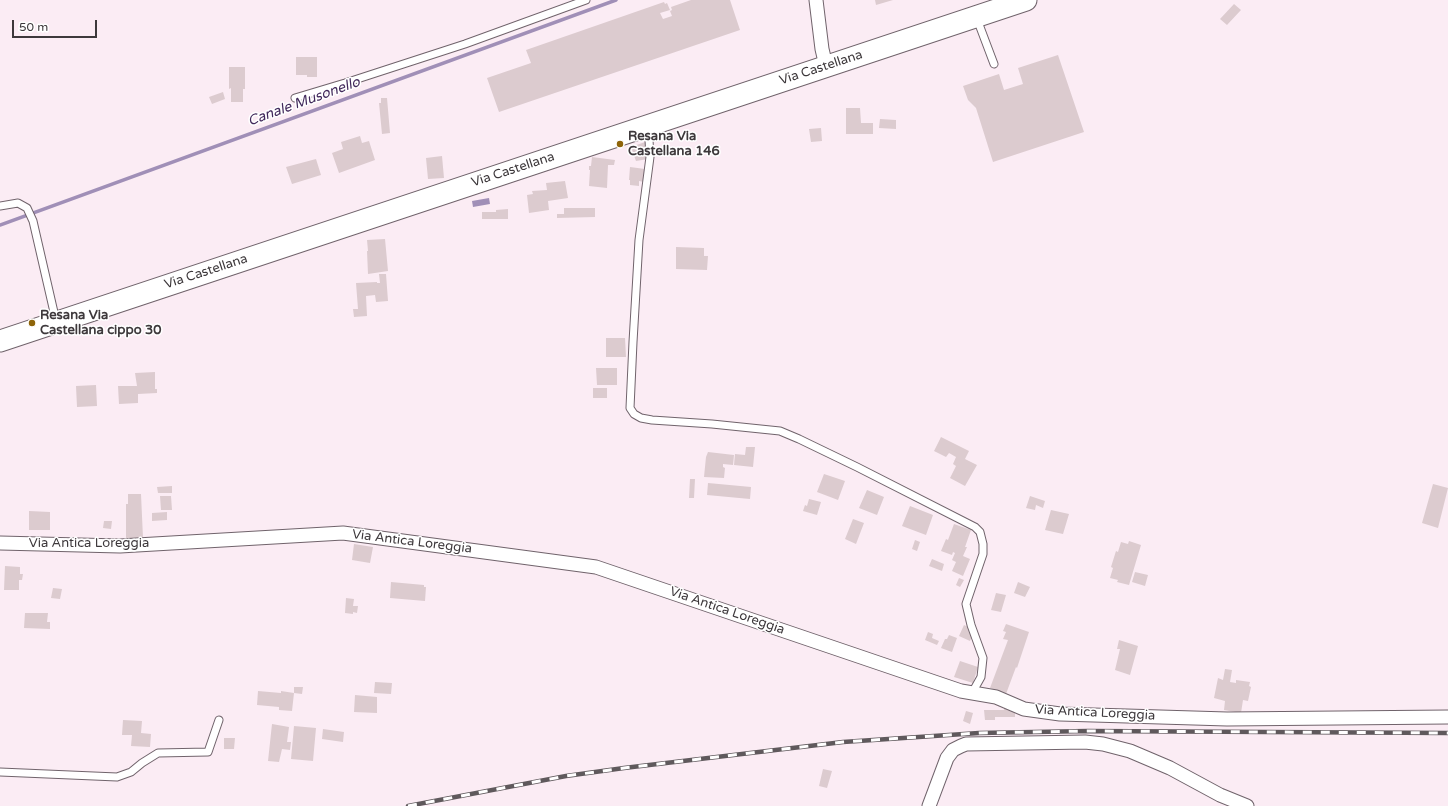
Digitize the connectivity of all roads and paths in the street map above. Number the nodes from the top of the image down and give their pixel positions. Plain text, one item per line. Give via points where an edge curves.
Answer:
1 (586, 0) edge
2 (816, 0) edge
3 (1026, 0) edge
4 (976, 17) junction
5 (994, 64) dead end
6 (826, 66) junction
7 (295, 98) dead end
8 (644, 127) junction
9 (0, 206) edge
10 (56, 322) junction
11 (0, 341) edge
12 (0, 543) edge
13 (972, 693) junction
14 (1448, 717) edge
15 (219, 720) dead end
16 (0, 772) edge
17 (929, 806) edge
18 (1248, 806) edge

1 - 7 lane via 458,46
2 - 6 street
3 - 4 main road, Via Castellana
4 - 5 lane
4 - 6 main road, Via Castellana
6 - 8 main road, Via Castellana
8 - 10 main road, Via Castellana
8 - 13 lane via 649,140 650,157 639,240 630,408 634,414 652,420 780,431 975,527 980,532 983,554 966,604 970,625 983,658 981,677
9 - 10 lane via 18,203 27,208 33,221
10 - 11 main road, Via Castellana
12 - 13 street, Via Antica Loreggia via 120,546 343,533 596,566
13 - 14 street, Via Antica Loreggia via 996,697 1024,709 1060,714 1227,719
15 - 16 lane via 208,752 158,753 131,772 117,777
17 - 18 street via 947,758 953,750 961,746 1085,742 1130,751

